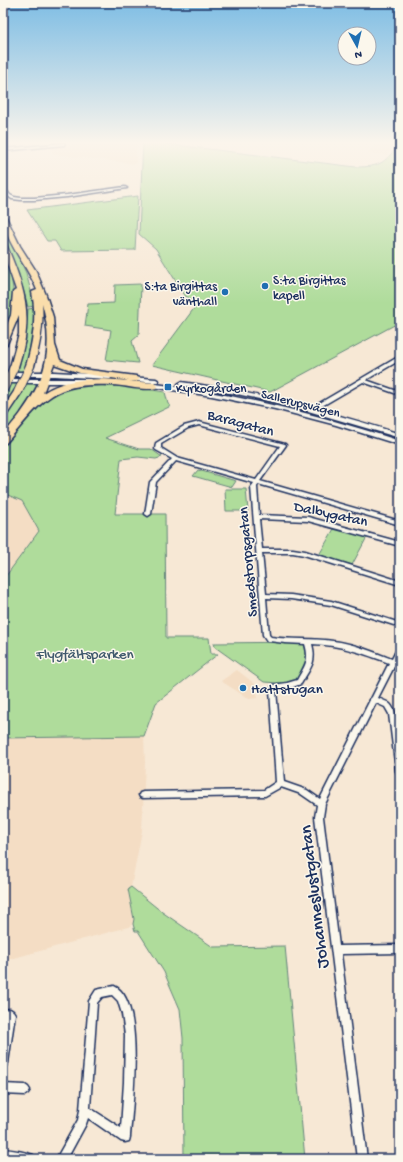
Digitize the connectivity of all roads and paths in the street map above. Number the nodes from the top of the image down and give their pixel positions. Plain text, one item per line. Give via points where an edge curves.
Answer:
1 (9, 195) edge
2 (67, 195) edge
3 (3, 217) edge
4 (3, 244) edge
5 (18, 248) junction
6 (14, 272) junction
7 (3, 344) edge
8 (52, 348) junction
9 (399, 360) edge
10 (3, 374) edge
11 (45, 377) junction
12 (136, 379) junction
13 (362, 380) junction
14 (3, 381) edge
15 (154, 386) junction
16 (3, 390) edge
17 (400, 394) edge
18 (314, 411) junction
19 (3, 414) edge
20 (25, 415) junction
21 (399, 440) edge
22 (3, 441) edge
23 (175, 459) junction
24 (257, 482) junction
25 (148, 514) dead end
26 (256, 517) junction
27 (400, 523) edge
28 (400, 544) edge
29 (259, 551) junction
30 (400, 583) edge
31 (264, 596) junction
32 (400, 625) edge
33 (308, 641) junction
34 (400, 649) edge
35 (393, 662) junction
36 (373, 699) junction
37 (400, 771) edge
38 (280, 784) junction
39 (142, 795) dead end
40 (321, 804) junction
41 (400, 949) edge
42 (335, 950) junction
43 (3, 1015) edge
44 (3, 1064) edge
45 (3, 1089) edge
46 (25, 1090) dead end
47 (86, 1110) junction
48 (3, 1154) edge
49 (29, 1159) edge
50 (61, 1159) edge
51 (362, 1159) edge

1 - 2 street via 28,200
3 - 5 highway
4 - 6 highway
5 - 8 highway via 31,269 46,304 51,325
5 - 19 highway, bridge via 28,270 38,304 38,335 30,366 18,392
6 - 7 highway via 18,294 16,310
6 - 16 highway, bridge via 24,302 25,321 21,347
8 - 11 highway via 50,365
8 - 12 highway via 55,360 68,368
9 - 13 street
10 - 11 main road, Sallerupsvägen
11 - 12 main road, Sallerupsvägen
11 - 14 main road, Sallerupsvägen
11 - 15 main road, Sallerupsvägen
11 - 20 highway
12 - 18 main road, Sallerupsvägen via 222,390
13 - 17 street
13 - 18 street
15 - 20 highway via 95,383 70,385 47,394
15 - 21 main road, Sallerupsvägen via 251,401
18 - 21 main road, Sallerupsvägen
20 - 22 highway
23 - 24 street
23 - 24 street, Baragatan via 158,449 159,443 186,427 199,423 283,445
23 - 25 street via 153,482
24 - 26 street, Smedstorpsgatan via 254,486
24 - 27 street
26 - 28 street, Dalbygatan via 308,519
26 - 29 street, Smedstorpsgatan
29 - 30 street via 305,553
29 - 31 street, Smedstorpsgatan
31 - 32 street via 331,603
31 - 33 street, Smedstorpsgatan via 266,635 269,639
33 - 35 street via 349,646
33 - 38 street via 310,663 299,682 274,687 273,690
34 - 35 street, Johanneslustgatan
35 - 36 street, Johanneslustgatan
36 - 37 street via 388,705 392,714
36 - 40 street, Johanneslustgatan
38 - 39 street via 265,793
38 - 40 street via 304,792
40 - 42 street, Johanneslustgatan via 319,817
41 - 42 street
42 - 51 street, Johanneslustgatan
43 - 44 street via 10,1014
45 - 46 street
47 - 47 street via 125,1137 130,1032 125,1003 114,990 99,994 93,1001
47 - 50 street via 83,1121
48 - 49 street

